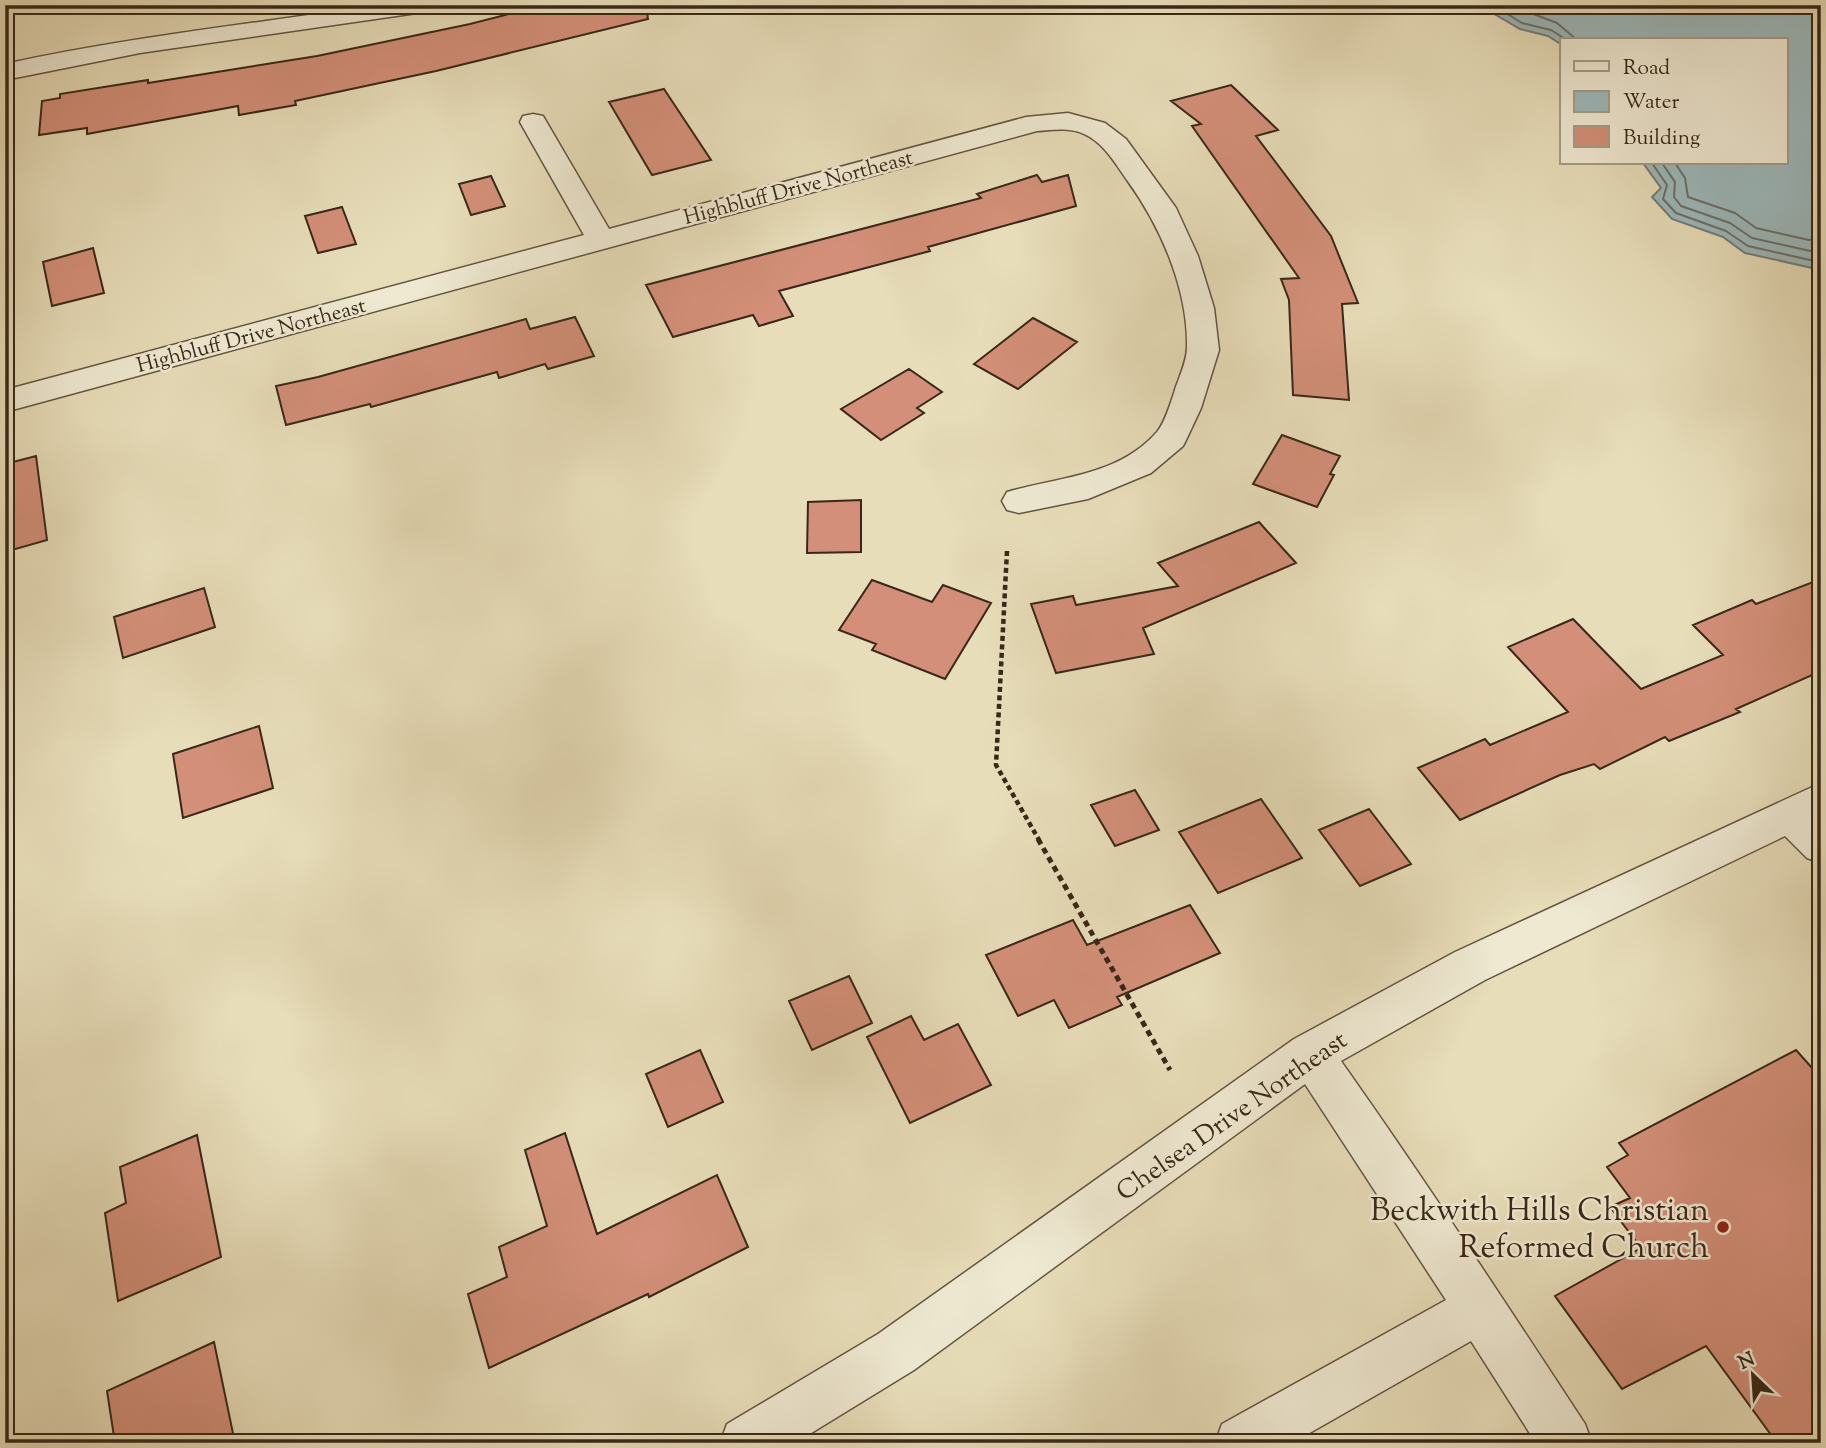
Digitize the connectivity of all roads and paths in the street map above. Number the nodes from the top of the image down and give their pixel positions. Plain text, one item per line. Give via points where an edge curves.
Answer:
1 (424, 5) edge
2 (368, 10) edge
3 (5, 72) edge
4 (533, 122) dead end
5 (601, 240) junction
6 (5, 401) edge
7 (1019, 501) dead end
8 (1007, 551) dead end
9 (1805, 807) edge
10 (1821, 846) edge
11 (1310, 1054) junction
12 (1170, 1070) dead end
13 (1480, 1308) junction
14 (746, 1443) edge
15 (1241, 1443) edge
16 (1566, 1443) edge

1 - 2 street
2 - 3 street via 101,52
4 - 5 street
5 - 6 street, Highbluff Drive Northeast
5 - 7 street, Highbluff Drive Northeast via 1035,123 1068,121 1095,129 1116,145 1162,208 1199,308 1203,350 1171,438 1139,466 1088,487
8 - 12 path via 996,765
9 - 10 street
9 - 11 street, Chelsea Drive Northeast via 1470,966
11 - 13 street
11 - 14 street, Chelsea Drive Northeast via 896,1352
13 - 15 street
13 - 16 street

